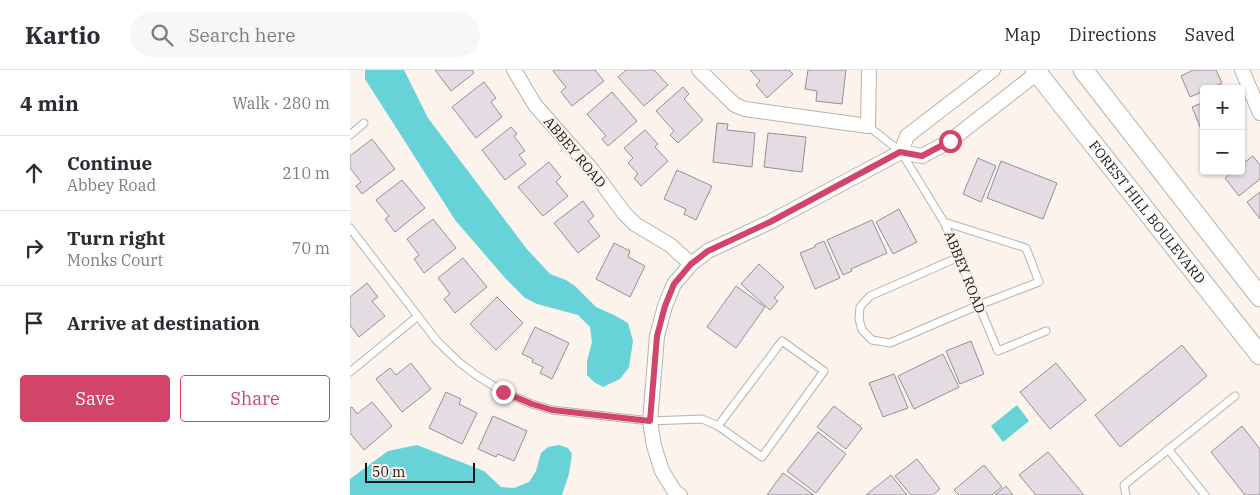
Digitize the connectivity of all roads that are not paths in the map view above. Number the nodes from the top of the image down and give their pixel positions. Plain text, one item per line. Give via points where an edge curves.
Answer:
1 (514, 70) edge
2 (699, 70) edge
3 (869, 70) edge
4 (993, 70) edge
5 (1083, 70) edge
6 (1242, 70) edge
7 (1038, 71) edge
8 (1260, 113) edge
9 (364, 123) dead end
10 (868, 126) junction
11 (350, 135) edge
12 (900, 152) junction
13 (944, 222) junction
14 (350, 228) edge
15 (959, 257) junction
16 (691, 264) junction
17 (1260, 297) edge
18 (979, 305) junction
19 (418, 316) junction
20 (1046, 331) dead end
21 (1260, 355) edge
22 (350, 372) edge
23 (1235, 396) dead end
24 (650, 421) junction
25 (718, 426) junction
26 (1168, 449) junction
27 (680, 495) edge
28 (1126, 495) edge
29 (1205, 495) edge

1 - 16 street, ABBEY ROAD via 535,105 593,171 624,213
2 - 10 street via 735,105 745,109
3 - 10 street
4 - 12 street via 907,136
5 - 17 main road
6 - 8 street
7 - 12 street via 950,141 922,156
7 - 21 main road, FOREST HILL BOULEVARD
9 - 11 lane
10 - 12 lane, ABBEY ROAD
12 - 13 lane, ABBEY ROAD
12 - 16 street via 770,222 708,251
13 - 15 lane, ABBEY ROAD
13 - 18 lane via 1026,248 1039,282
14 - 19 lane
15 - 18 lane, ABBEY ROAD
15 - 18 lane via 870,296 860,306 862,330 872,340 890,343
16 - 24 street via 674,284 657,336
18 - 20 lane, ABBEY ROAD via 998,350
19 - 22 lane
19 - 24 lane via 460,362 503,392 552,410
23 - 26 lane
24 - 25 lane via 702,419
24 - 27 street via 662,470
25 - 25 lane via 762,457 824,371 782,341
26 - 28 lane via 1124,485
26 - 29 lane

